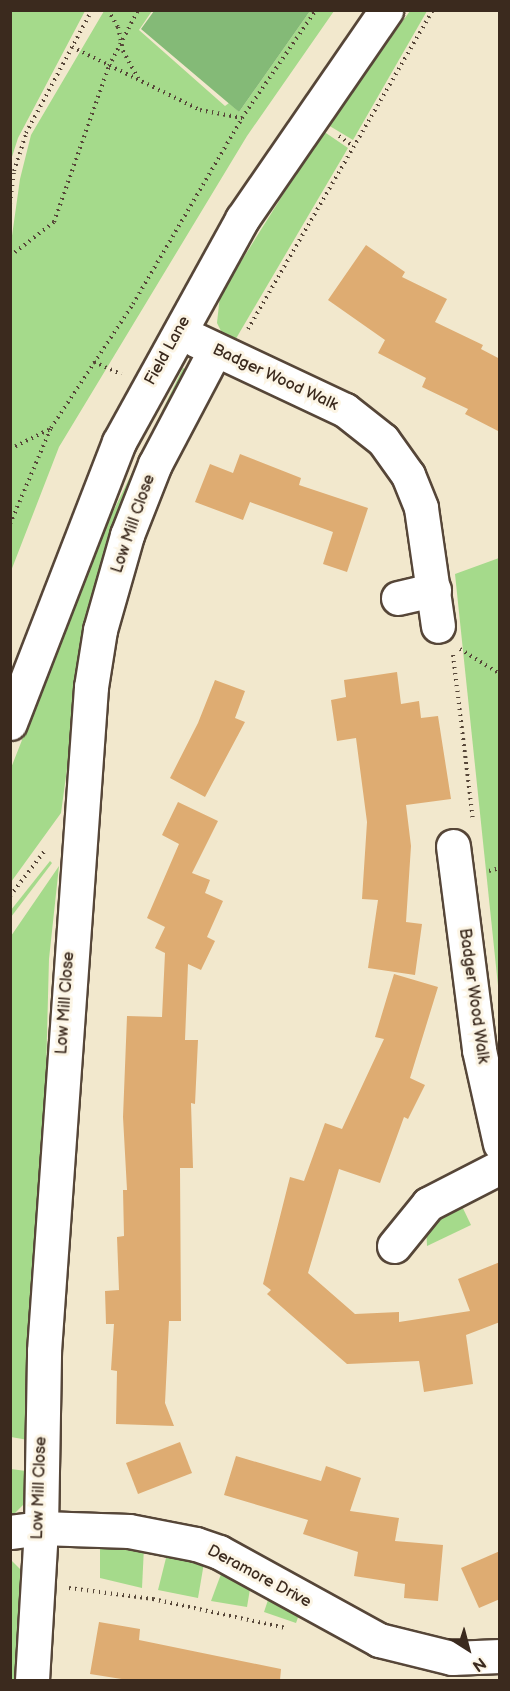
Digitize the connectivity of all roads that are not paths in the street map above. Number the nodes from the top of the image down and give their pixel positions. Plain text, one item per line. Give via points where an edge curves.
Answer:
1 (386, 10) edge
2 (179, 330) junction
3 (224, 354) junction
4 (434, 591) junction
5 (398, 598) dead end
6 (445, 634) road end
7 (10, 723) edge
8 (453, 846) dead end
9 (500, 1144) edge
10 (500, 1167) edge
11 (394, 1246) dead end
12 (26, 1530) edge
13 (500, 1656) edge
14 (32, 1680) edge

1 - 2 street, Field Lane via 242,219
2 - 3 street, Badger Wood Walk
2 - 7 street, Field Lane via 119,442
3 - 4 street, Badger Wood Walk via 345,410 383,440 408,475 421,508
3 - 12 street, Low Mill Close via 155,464 127,536 100,630 78,824 44,1351
4 - 5 street
4 - 6 street, Badger Wood Walk
8 - 9 street, Badger Wood Walk via 479,1050
10 - 11 street via 428,1204
12 - 13 street, Deramore Drive via 129,1531 196,1544 219,1552 379,1640 452,1658
12 - 14 street, Low Mill Close via 36,1583

